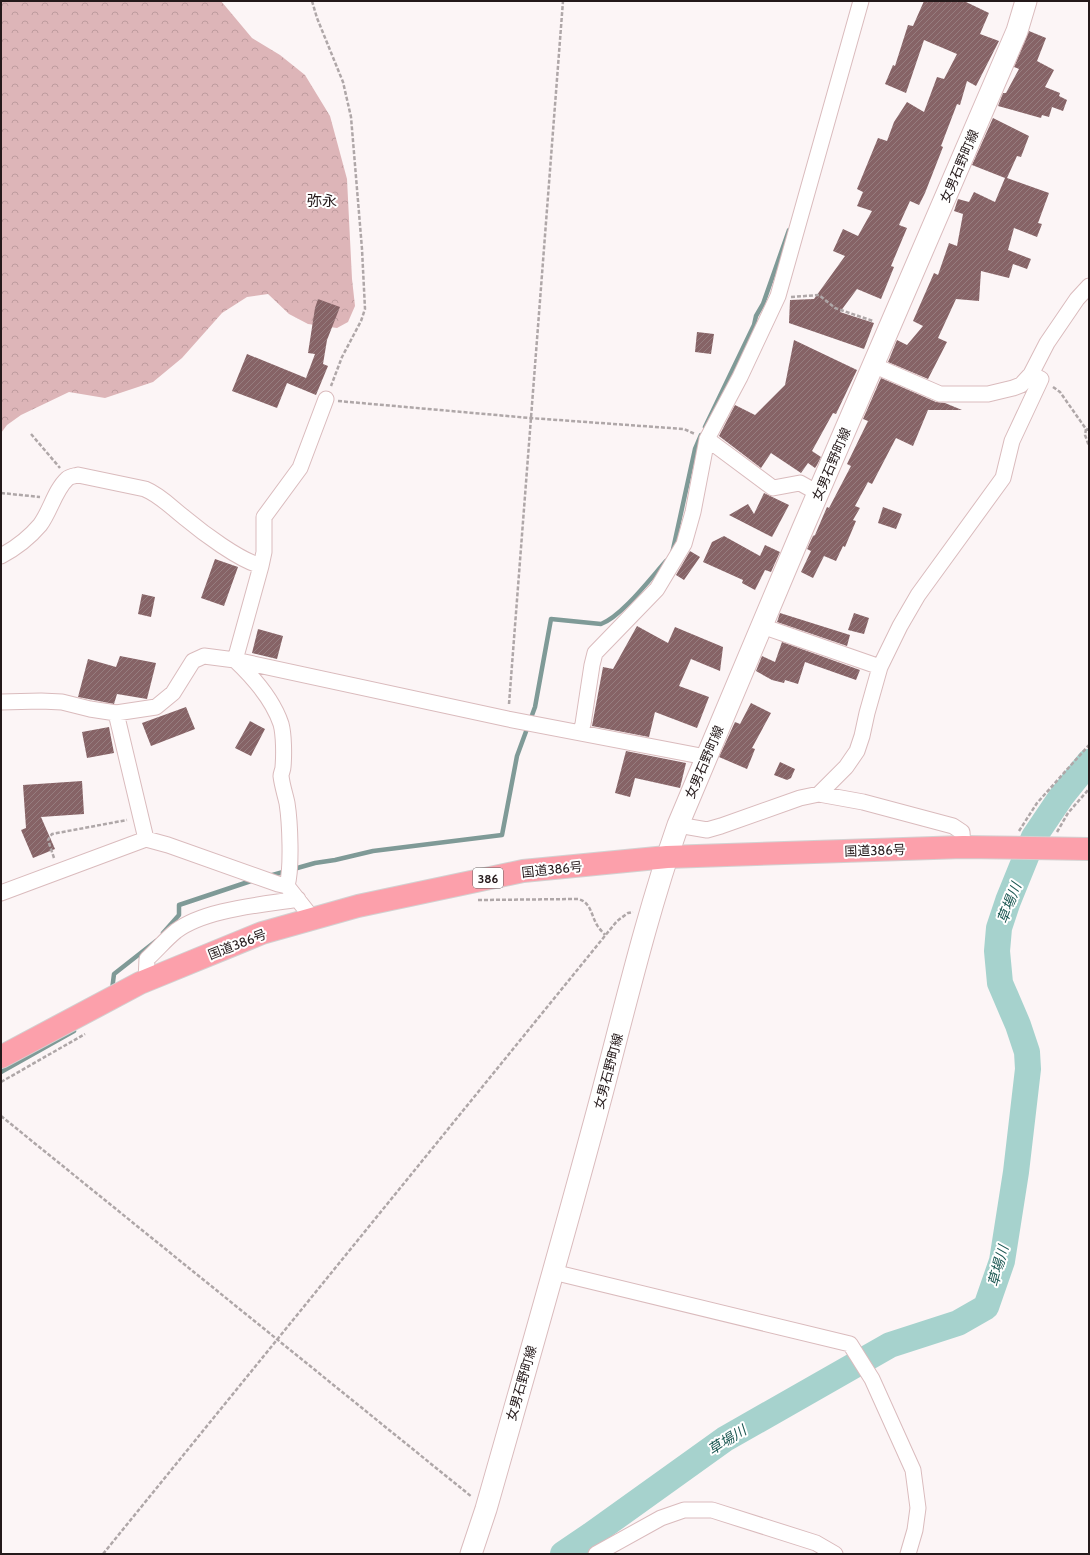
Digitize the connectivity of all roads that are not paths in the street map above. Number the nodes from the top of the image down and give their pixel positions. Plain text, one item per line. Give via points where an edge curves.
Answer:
1 (861, 1) edge
2 (1026, 1) edge
3 (1089, 286) edge
4 (873, 365) junction
5 (1036, 377) junction
6 (326, 400) road end
7 (707, 439) junction
8 (818, 493) junction
9 (1, 556) edge
10 (261, 566) junction
11 (762, 626) junction
12 (235, 660) junction
13 (880, 667) junction
14 (1, 702) edge
15 (116, 713) junction
16 (580, 733) junction
17 (706, 758) junction
18 (819, 794) junction
19 (678, 825) junction
20 (146, 839) junction
21 (963, 847) junction
22 (1089, 849) edge
23 (667, 857) junction
24 (286, 886) junction
25 (1, 893) edge
26 (298, 898) junction
27 (313, 919) junction
28 (146, 980) junction
29 (1, 1057) edge
30 (553, 1272) junction
31 (471, 1554) edge
32 (596, 1554) edge
33 (835, 1554) edge
34 (908, 1554) edge

1 - 7 street via 777,299
2 - 4 main road, 女男石野町線 via 1017,31
3 - 5 street via 1047,343
4 - 5 street via 940,394 988,394 1022,385
4 - 8 main road, 女男石野町線
5 - 13 street via 1012,441 1003,478 918,595
6 - 10 street via 300,468 264,517 264,552
7 - 8 street via 773,488 800,483
7 - 16 street via 684,544 657,589 595,653
8 - 11 main road, 女男石野町線
9 - 10 street via 26,539 40,524 68,478 78,475 154,493 196,528 250,563
10 - 12 street
11 - 13 street
11 - 17 main road, 女男石野町線
12 - 15 street via 204,656 193,661 173,693 156,707
12 - 16 street
12 - 24 street via 265,695 281,725 281,775 289,827 289,878
13 - 18 street via 856,751 846,767
14 - 15 street via 62,702
15 - 20 street
16 - 17 street
17 - 19 main road, 女男石野町線
18 - 19 street via 793,800 707,830
18 - 21 street via 863,802 953,826 962,832
19 - 23 main road, 女男石野町線
20 - 24 street
20 - 25 street
21 - 22 highway, 国道386号 / 386
21 - 23 highway, 国道386号 / 386
23 - 27 highway, 国道386号 / 386 via 523,871 358,906
23 - 30 main road, 女男石野町線
24 - 26 street
26 - 27 street
26 - 28 street via 198,918 176,931 147,959
27 - 28 highway, 国道386号 / 386 via 262,933
28 - 29 highway, 国道386号 / 386
30 - 31 main road, 女男石野町線
30 - 34 street via 850,1344 872,1379 913,1470 918,1508
32 - 33 street via 661,1518 684,1510 712,1510 816,1543

